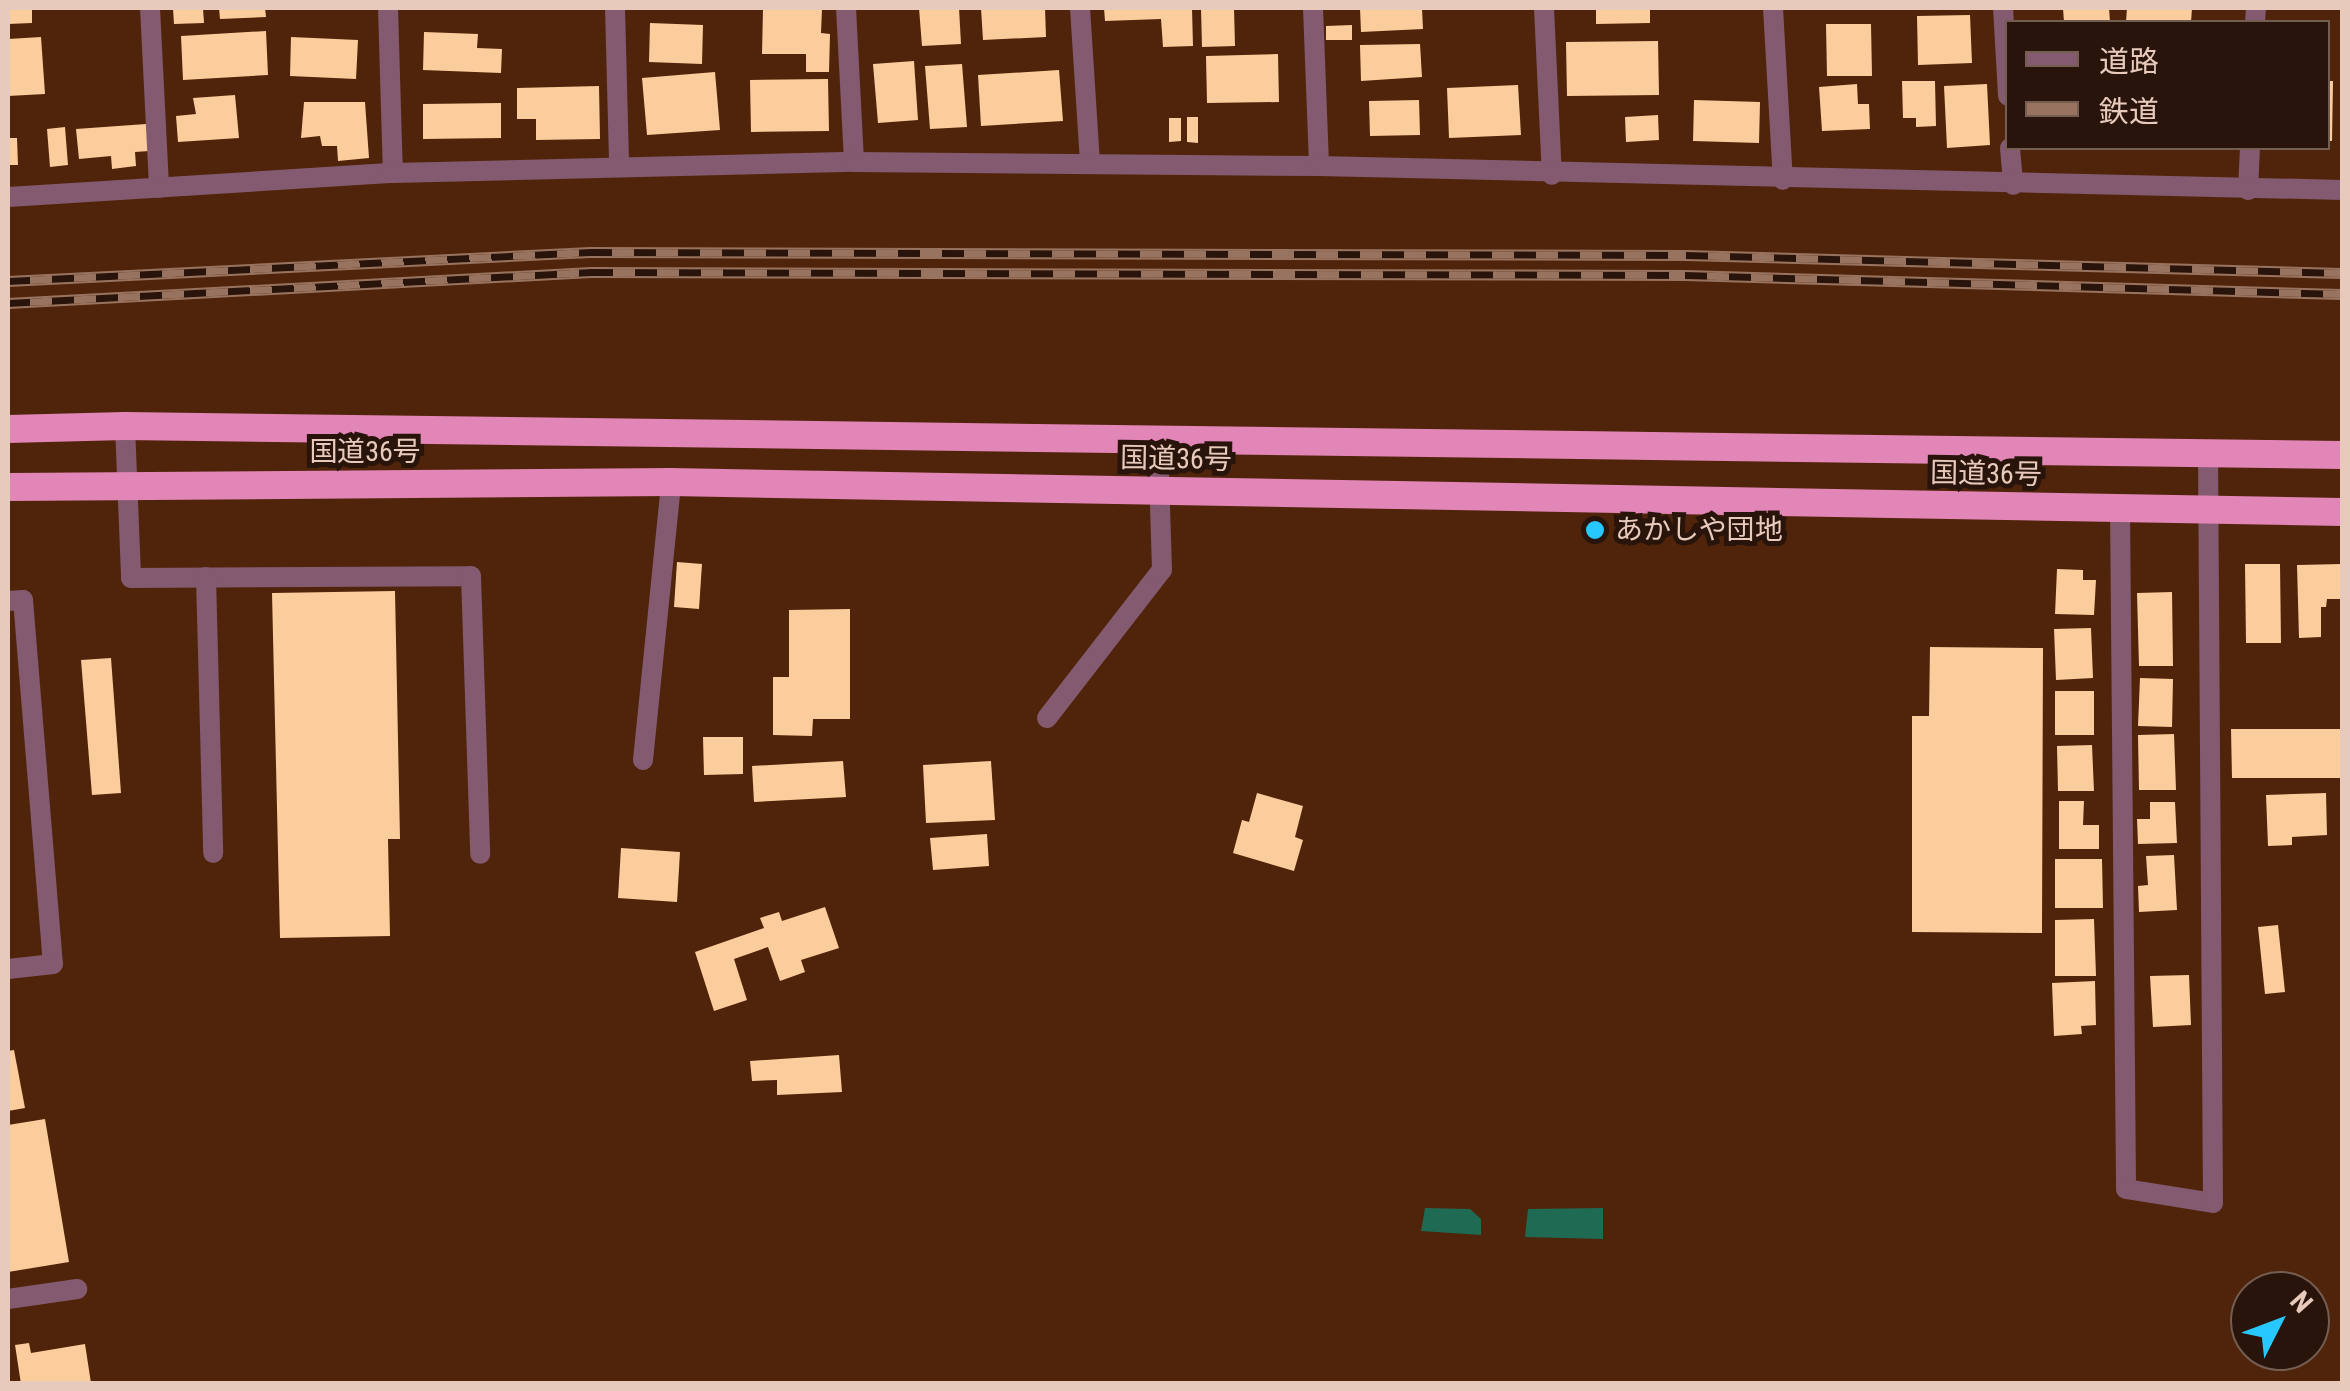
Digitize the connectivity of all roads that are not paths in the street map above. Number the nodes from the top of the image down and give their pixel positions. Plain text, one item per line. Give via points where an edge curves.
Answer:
1 (150, 8) edge
2 (388, 8) edge
3 (615, 8) edge
4 (846, 8) edge
5 (1080, 8) edge
6 (1313, 8) edge
7 (1544, 8) edge
8 (1773, 8) edge
9 (2002, 8) edge
10 (2005, 52) edge
11 (2010, 150) edge
12 (2250, 150) edge
13 (854, 162) junction
14 (1090, 164) junction
15 (619, 165) junction
16 (1318, 166) junction
17 (393, 172) junction
18 (1552, 175) junction
19 (1782, 180) junction
20 (2012, 185) junction
21 (159, 188) junction
22 (2248, 190) junction
23 (2342, 190) edge
24 (8, 197) edge
25 (125, 426) junction
26 (8, 429) edge
27 (1158, 441) junction
28 (2208, 454) junction
29 (2342, 455) edge
30 (671, 482) junction
31 (127, 486) junction
32 (8, 487) edge
33 (1161, 491) junction
34 (2120, 509) junction
35 (2207, 510) junction
36 (2342, 512) edge
37 (206, 577) junction
38 (8, 602) edge
39 (1047, 718) dead end
40 (644, 760) dead end
41 (213, 853) dead end
42 (480, 854) dead end
43 (8, 969) edge
44 (77, 1289) dead end
45 (8, 1299) edge

1 - 21 street
2 - 17 street
3 - 15 street
4 - 13 street
5 - 14 street
6 - 16 street
7 - 18 street
8 - 19 street
9 - 10 street
11 - 20 street
12 - 22 street
13 - 14 street
13 - 15 street
14 - 16 street
15 - 17 street
16 - 18 street
17 - 21 street
18 - 19 street
19 - 20 street
20 - 22 street
21 - 24 street
22 - 23 street
25 - 26 highway, 国道36号
25 - 27 highway, 国道36号
25 - 31 street
27 - 28 highway, 国道36号
27 - 33 street
28 - 29 highway, 国道36号
28 - 35 street
30 - 31 highway, 国道36号
30 - 33 highway, 国道36号
30 - 40 street
31 - 32 highway, 国道36号
31 - 37 street via 131,578
33 - 34 highway, 国道36号
33 - 39 street via 1162,570
34 - 35 highway, 国道36号
34 - 35 street via 2126,1190 2213,1202
35 - 36 highway, 国道36号
37 - 41 street
37 - 42 street via 471,576
38 - 43 street via 24,600 52,964
44 - 45 street

